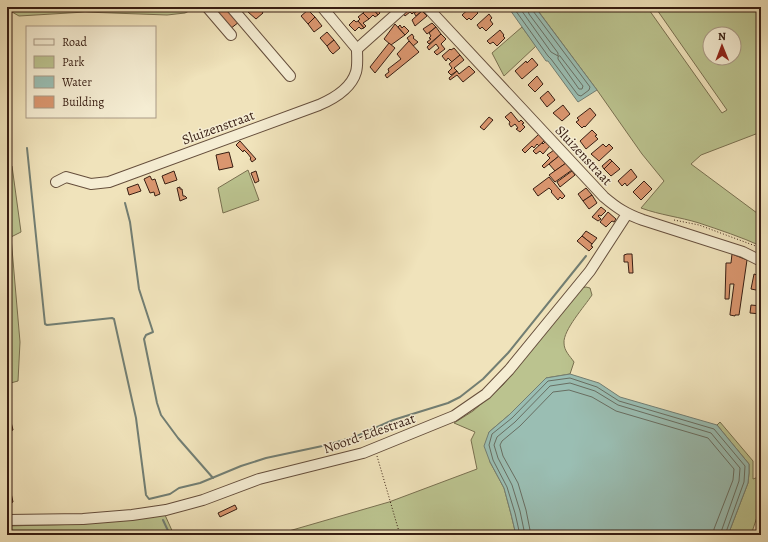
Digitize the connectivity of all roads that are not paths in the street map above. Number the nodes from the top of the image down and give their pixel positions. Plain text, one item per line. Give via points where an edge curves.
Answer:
1 (207, 7) edge
2 (231, 7) edge
3 (322, 7) edge
4 (427, 7) edge
5 (397, 9) edge
6 (231, 36) dead end
7 (358, 49) junction
8 (290, 76) dead end
9 (56, 182) dead end
10 (627, 214) junction
11 (761, 261) edge
12 (7, 520) edge

1 - 6 street
2 - 8 street
3 - 7 street
4 - 10 street, Sluizenstraat via 604,197
5 - 7 street
7 - 9 street, Sluizenstraat via 356,73 352,80 338,95 318,105 109,182 91,184 66,177
10 - 11 street, Sluizenstraat via 743,252
10 - 12 street, Noord-Edestraat via 590,271 520,358 495,386 454,416 374,448 258,479 203,500 166,510 91,518

